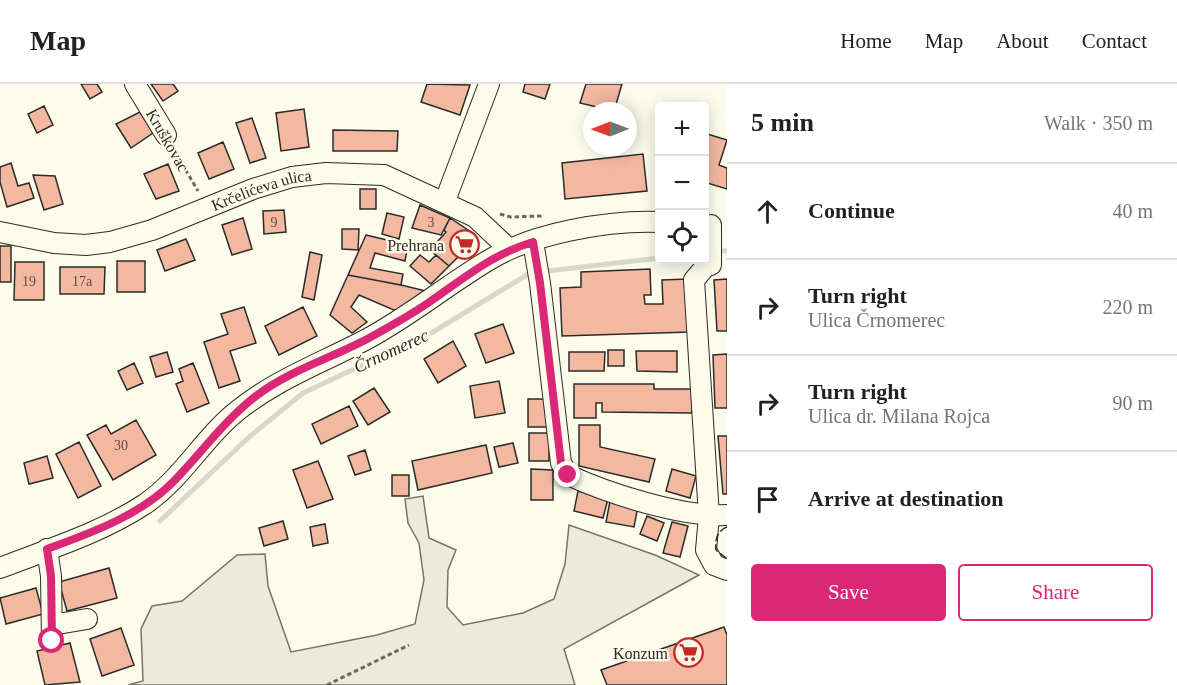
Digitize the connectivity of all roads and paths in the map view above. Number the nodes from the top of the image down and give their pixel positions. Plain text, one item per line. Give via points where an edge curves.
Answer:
1 (135, 84) edge
2 (489, 84) edge
3 (166, 135) joint
4 (200, 195) dead end
5 (445, 201) junction
6 (495, 212) dead end
7 (655, 222) edge
8 (713, 230) edge
9 (0, 232) edge
10 (537, 235) junction
11 (508, 249) junction
12 (716, 264) edge
13 (718, 516) edge
14 (47, 549) junction
15 (0, 568) edge
16 (727, 570) edge
17 (87, 619) dead end
18 (409, 645) dead end
19 (327, 685) edge

1 - 3 street, Kruškovac
2 - 5 street
3 - 4 path, Kruškovac
5 - 9 street, Krčelićeva ulica via 384,175 326,173 274,182 152,230 110,242 54,243
5 - 11 street, Krčelićeva ulica via 475,217
6 - 10 path via 512,217 540,216
7 - 10 street via 610,224
8 - 12 street
10 - 11 street
10 - 13 street via 561,463 568,475 667,508
11 - 14 street via 367,339 259,394 229,418 173,483 144,504 114,523
12 - 13 street via 706,266 694,280
13 - 16 street via 706,550 714,565
14 - 15 street
14 - 17 street via 52,633
18 - 19 path

